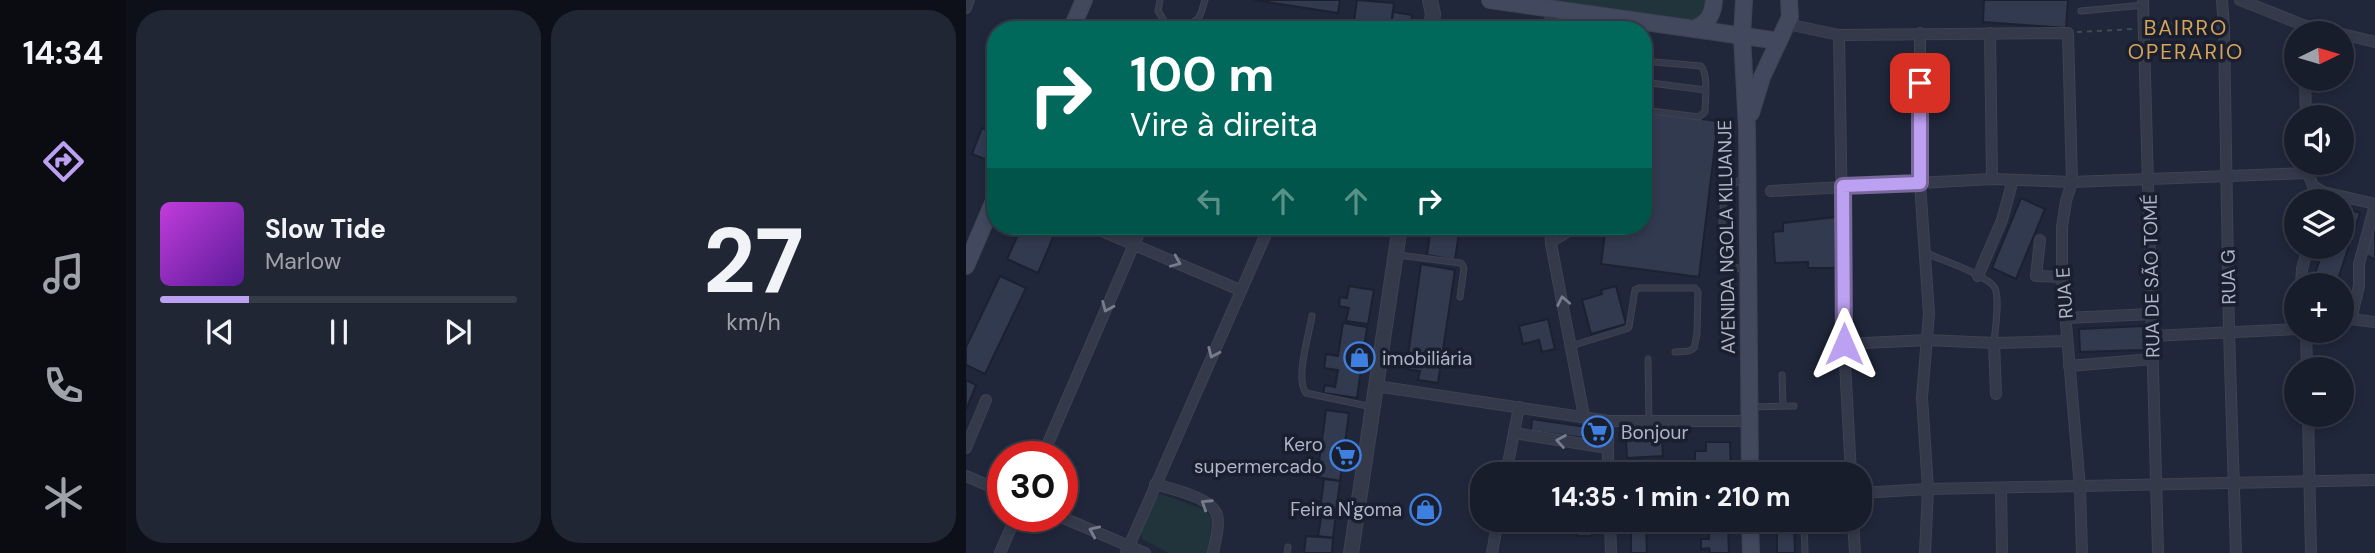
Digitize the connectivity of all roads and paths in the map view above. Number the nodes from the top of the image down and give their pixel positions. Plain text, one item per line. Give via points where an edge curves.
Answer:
1 (969, 0) edge
2 (1084, 0) edge
3 (1090, 0) edge
4 (1160, 0) edge
5 (1205, 0) edge
6 (1443, 0) edge
7 (1490, 0) edge
8 (1714, 0) edge
9 (1744, 0) edge
10 (1789, 0) edge
11 (2222, 0) edge
12 (2240, 0) edge
13 (2144, 3) edge
14 (1431, 7) edge
15 (966, 8) edge
16 (1552, 9) junction
17 (2081, 11) dead end
18 (1075, 21) edge
19 (1076, 21) edge
20 (1163, 21) edge
21 (1194, 21) edge
22 (1550, 21) edge
23 (1618, 21) edge
24 (2286, 21) edge
25 (1787, 24) junction
26 (1652, 25) edge
27 (2146, 28) junction
28 (1694, 29) junction
29 (2224, 29) junction
30 (1920, 33) junction
31 (1990, 33) junction
32 (2068, 33) junction
33 (1839, 35) junction
34 (1742, 36) junction
35 (2354, 37) edge
36 (1779, 41) junction
37 (2375, 42) edge
38 (1652, 62) edge
39 (1652, 83) edge
40 (1705, 90) junction
41 (1652, 111) edge
42 (1747, 129) junction
43 (2284, 171) edge
44 (1748, 174) junction
45 (2227, 177) junction
46 (1992, 179) junction
47 (2013, 180) junction
48 (2149, 180) junction
49 (2072, 182) junction
50 (1920, 183) junction
51 (1843, 186) junction
52 (1771, 191) dead end
53 (2354, 201) edge
54 (2375, 204) edge
55 (987, 212) edge
56 (1112, 235) edge
57 (1138, 235) edge
58 (1266, 235) edge
59 (1398, 235) edge
60 (1550, 235) edge
61 (1564, 235) edge
62 (2040, 240) dead end
63 (971, 241) edge
64 (1133, 244) junction
65 (1551, 244) junction
66 (1926, 253) junction
67 (1395, 255) junction
68 (966, 266) edge
69 (1748, 270) junction
70 (1978, 276) junction
71 (2062, 277) junction
72 (1240, 290) junction
73 (1460, 297) dead end
74 (2354, 301) edge
75 (2151, 314) junction
76 (1312, 316) dead end
77 (2066, 318) junction
78 (2354, 321) edge
79 (2375, 322) edge
80 (2284, 329) edge
81 (2229, 331) junction
82 (2152, 336) junction
83 (1927, 340) junction
84 (2066, 341) junction
85 (1844, 344) junction
86 (1994, 344) junction
87 (1572, 345) junction
88 (1675, 352) dead end
89 (1648, 359) dead end
90 (2153, 359) junction
91 (2069, 366) junction
92 (1782, 375) dead end
93 (1376, 386) junction
94 (1996, 394) dead end
95 (986, 400) dead end
96 (1783, 406) junction
97 (1794, 406) dead end
98 (1374, 407) junction
99 (1519, 407) junction
100 (1749, 414) junction
101 (1584, 416) junction
102 (1608, 421) junction
103 (1649, 421) junction
104 (2308, 427) edge
105 (1514, 433) junction
106 (1049, 441) edge
107 (966, 448) edge
108 (1608, 448) junction
109 (1509, 462) edge
110 (1608, 462) edge
111 (1750, 462) edge
112 (1850, 462) edge
113 (966, 476) edge
114 (2375, 480) edge
115 (2310, 481) junction
116 (2235, 483) junction
117 (1155, 484) junction
118 (987, 485) edge
119 (2157, 485) junction
120 (2001, 488) junction
121 (2080, 488) junction
122 (1928, 489) junction
123 (1872, 492) edge
124 (1078, 526) edge
125 (1009, 532) edge
126 (1496, 532) edge
127 (1610, 532) edge
128 (1750, 532) edge
129 (1804, 532) edge
130 (1854, 532) edge
131 (1127, 550) edge
132 (1000, 553) edge
133 (1145, 553) edge
134 (1213, 553) edge
135 (1351, 553) edge
136 (1492, 553) edge
137 (1611, 553) edge
138 (1751, 553) edge
139 (1805, 553) edge
140 (1855, 553) edge
141 (1924, 553) edge
142 (2002, 553) edge
143 (2082, 553) edge
144 (2158, 553) edge
145 (2236, 553) edge
146 (2311, 553) edge

1 - 15 street
2 - 18 main road
3 - 19 main road
4 - 20 lane via 1158,11
5 - 21 lane
6 - 14 street
7 - 16 main road
8 - 28 main road via 1708,21
9 - 34 main road, AVENIDA NGOLA KILUANJE
10 - 25 main road
11 - 29 street, RUA G
12 - 24 street
13 - 17 lane
13 - 27 street, RUA DE SÃO TOMÉ
16 - 22 street
16 - 23 main road
25 - 33 street
25 - 36 main road
26 - 28 main road
27 - 29 street
27 - 32 path
27 - 48 street, RUA DE SÃO TOMÉ
28 - 34 main road
29 - 45 street, RUA G
30 - 31 street
30 - 33 street
30 - 50 street
31 - 32 street
31 - 46 street
32 - 49 street, RUA E
33 - 51 street
34 - 36 main road
34 - 42 main road, AVENIDA NGOLA KILUANJE
35 - 37 street
36 - 42 main road via 1762,77
38 - 40 lane via 1701,66
39 - 40 lane
40 - 41 lane via 1705,112 1699,117
42 - 44 main road, AVENIDA NGOLA KILUANJE
43 - 45 street
44 - 69 main road, AVENIDA NGOLA KILUANJE
44 - 69 lane via 1726,190 1721,238 1727,262
45 - 48 street
45 - 81 street, RUA G
46 - 47 street
46 - 50 street
47 - 49 street
47 - 70 street
48 - 49 street
48 - 75 street, RUA DE SÃO TOMÉ
49 - 71 street, RUA E via 2063,227
50 - 51 street
50 - 66 street
51 - 52 street
51 - 85 street
53 - 54 street
54 - 74 street
55 - 63 main road
56 - 64 street
57 - 64 street
58 - 72 street
59 - 67 street
60 - 65 street
61 - 65 lane
62 - 71 street via 2036,276
63 - 68 main road
64 -> 72 street
64 -> 106 street
87 -> 65 street
66 - 70 lane
66 - 83 street
67 - 73 lane via 1461,263
67 - 93 street
69 - 100 main road, AVENIDA NGOLA KILUANJE
70 - 86 lane via 1994,288 1997,299
71 - 77 street, RUA E
72 -> 117 street
75 - 77 street
75 - 82 street, RUA DE SÃO TOMÉ
76 - 98 lane via 1303,391
77 - 84 street, RUA E
78 - 79 street
80 - 81 street
81 - 82 street
81 - 116 street, RUA G
82 - 90 street, RUA DE SÃO TOMÉ
83 - 85 street
83 - 86 street
83 - 122 street via 1922,397
84 - 86 street
84 - 91 street, RUA E
85 - 112 street
86 - 94 street
87 - 88 lane via 1626,329 1639,288 1695,289 1696,343 1689,351
87 - 101 street
89 - 103 lane
90 - 91 street
90 - 119 street, RUA DE SÃO TOMÉ
91 - 121 street, RUA E
92 - 96 lane
93 - 98 street
93 - 99 street
95 - 107 street
96 - 97 lane
96 - 100 lane
98 - 135 street
99 - 101 street
99 - 105 street
100 - 103 street
100 - 111 main road, AVENIDA NGOLA KILUANJE
101 - 102 street
102 - 103 street
102 - 108 street
104 - 115 street
108 -> 105 street
105 - 109 street
108 - 110 street
113 - 118 street
114 - 115 street
115 - 116 street
115 - 146 street
116 - 119 street
116 - 145 street, RUA G
117 - 131 street
134 -> 117 street via 1218,522 1213,508
119 - 121 street
119 - 144 street, RUA DE SÃO TOMÉ
120 - 121 street
120 - 122 street
120 - 142 street
121 - 143 street, RUA E
122 - 123 street
122 - 141 street
131 -> 124 street
125 - 132 street
126 - 136 street
127 - 137 street
128 - 138 main road
129 - 139 lane
130 - 140 street
131 - 133 street

